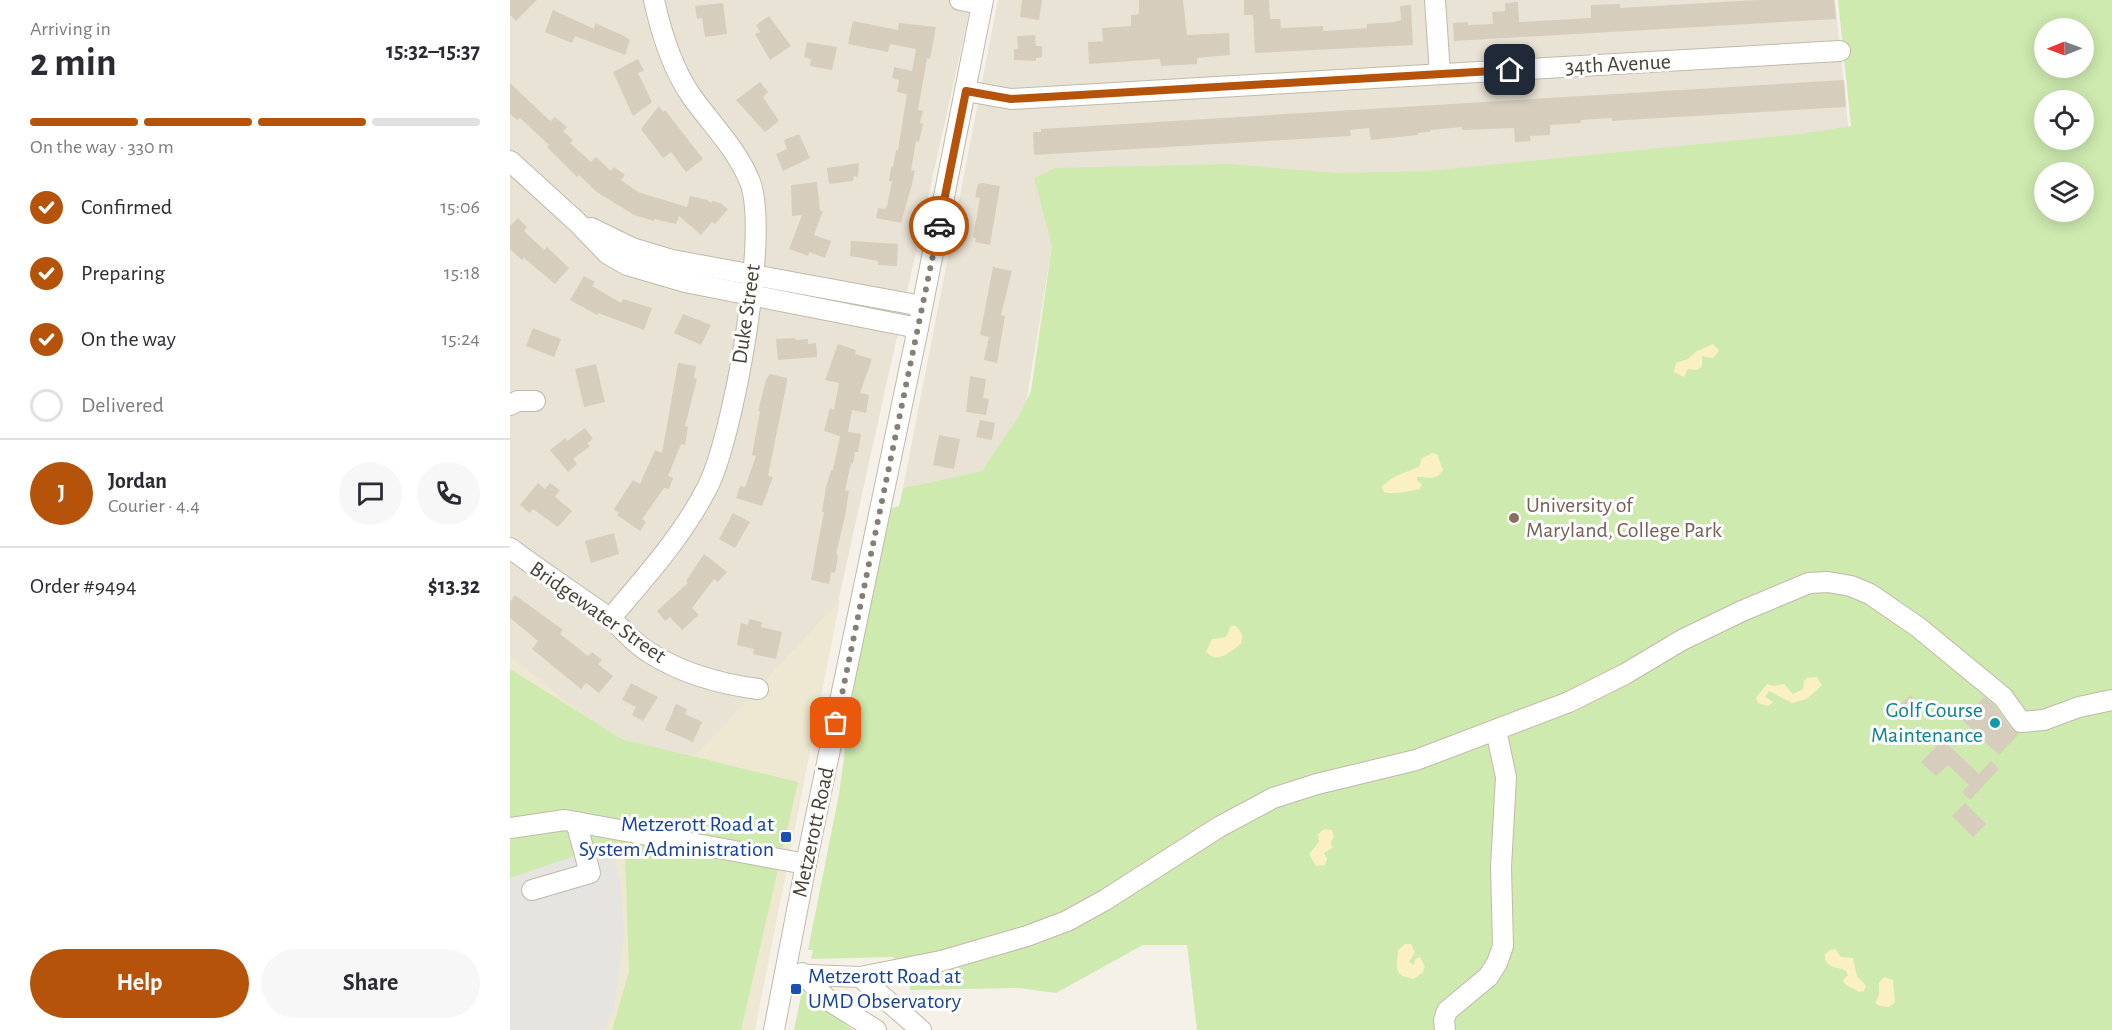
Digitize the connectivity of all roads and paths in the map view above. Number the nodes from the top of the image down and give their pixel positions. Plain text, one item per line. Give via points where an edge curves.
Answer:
1 (654, 0) edge
2 (960, 0) edge
3 (1435, 0) edge
4 (983, 2) edge
5 (1840, 51) dead end
6 (1440, 74) junction
7 (966, 91) junction
8 (510, 161) edge
9 (753, 285) junction
10 (922, 306) junction
11 (918, 328) junction
12 (535, 401) dead end
13 (510, 405) edge
14 (510, 548) edge
15 (610, 619) junction
16 (758, 689) dead end
17 (2112, 700) edge
18 (1496, 730) junction
19 (576, 822) junction
20 (510, 828) edge
21 (806, 864) junction
22 (532, 890) dead end
23 (794, 974) junction
24 (860, 977) junction
25 (774, 1030) edge
26 (876, 1030) edge
27 (921, 1030) edge
28 (1445, 1030) edge

1 - 9 street, Duke Street via 663,33 690,94 736,153 751,184 757,215
2 - 4 street
3 - 6 street
4 - 7 street, Metzerott Road
5 - 6 street, 34th Avenue
6 - 7 street, 34th Avenue via 1011,99
7 - 10 street, Metzerott Road
8 - 9 street via 609,254 627,264 674,279
9 - 10 street
9 - 11 street
9 - 15 street, Duke Street via 724,438 709,486 682,532
10 - 11 street, Metzerott Road
11 - 21 street, Metzerott Road
12 - 13 street
14 - 15 street, Bridgewater Street
15 - 16 street, Bridgewater Street via 648,652 694,675
17 - 18 street via 2044,720 2020,722 2003,697 1918,627 1869,594 1851,586 1818,582 1742,611 1569,702
18 - 24 street via 1416,760 1273,798 1067,921 941,961
18 - 28 street via 1506,777 1501,867 1503,946 1488,977 1447,1011
19 - 20 street
19 - 21 street
19 - 22 street via 590,873
21 - 23 street, Metzerott Road
23 - 24 street
23 - 25 street, Metzerott Road
23 - 26 street
24 - 27 street

